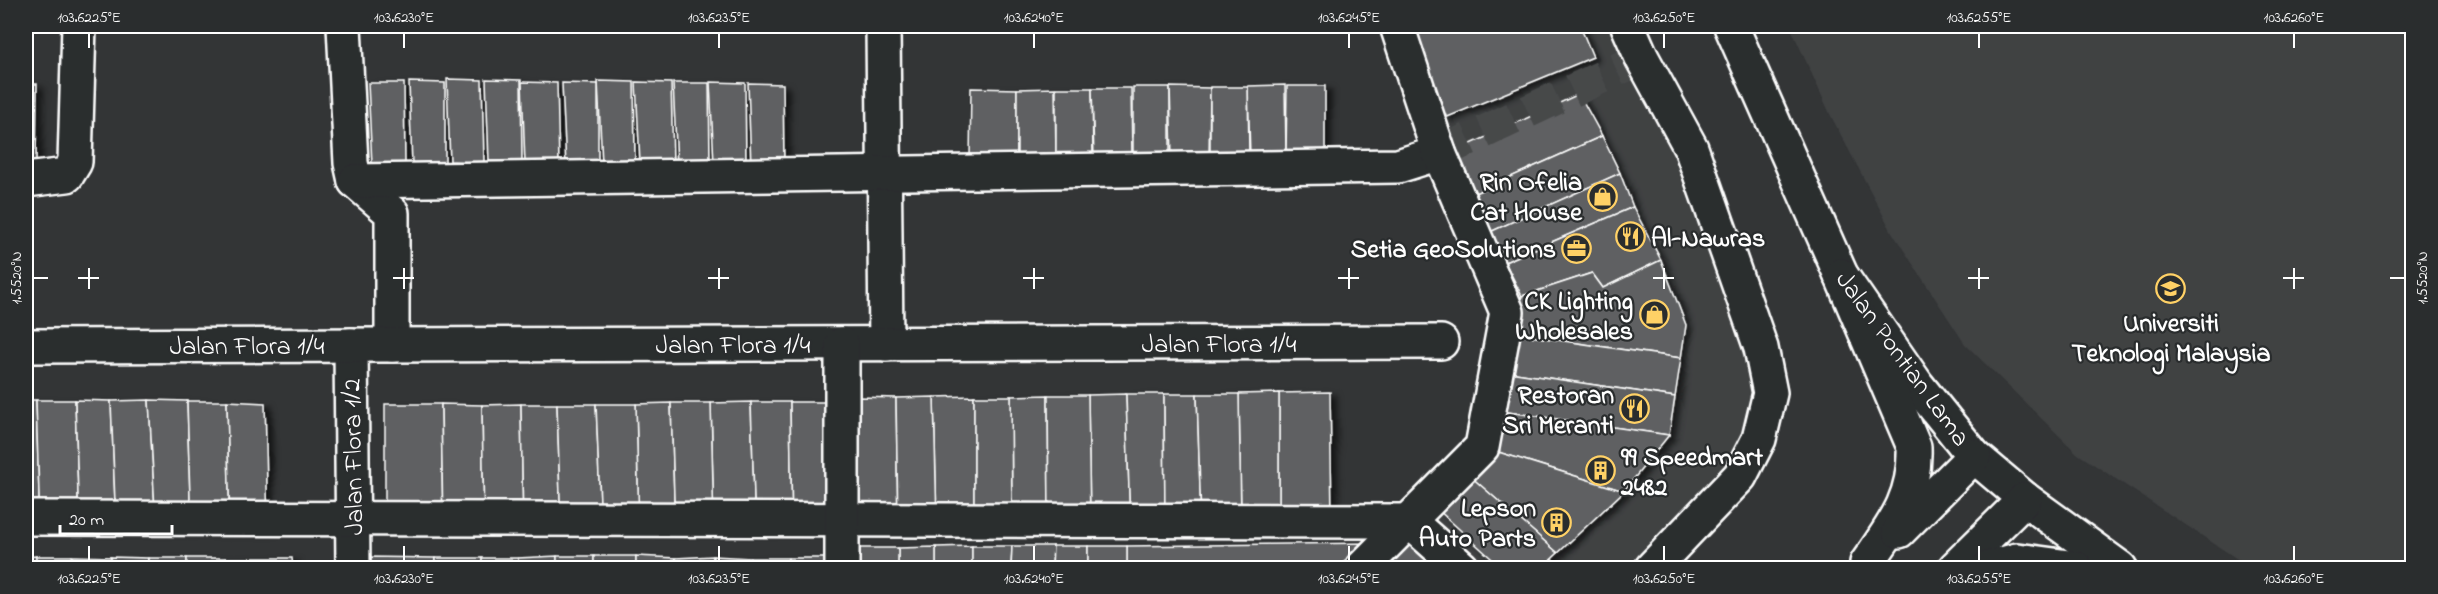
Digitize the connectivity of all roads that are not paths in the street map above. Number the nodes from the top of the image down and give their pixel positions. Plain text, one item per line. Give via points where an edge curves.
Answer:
1 (79, 26) edge
2 (344, 26) edge
3 (883, 26) edge
4 (1397, 26) edge
5 (1628, 26) edge
6 (1731, 26) edge
7 (1439, 153) junction
8 (884, 174) junction
9 (26, 180) edge
10 (355, 181) junction
11 (1841, 275) junction
12 (1441, 342) dead end
13 (842, 344) junction
14 (886, 344) junction
15 (351, 345) junction
16 (392, 345) junction
17 (26, 346) edge
18 (1974, 456) junction
19 (2025, 500) junction
20 (26, 518) edge
21 (353, 519) junction
22 (842, 520) junction
23 (1409, 521) junction
24 (1865, 566) edge
25 (353, 568) edge
26 (842, 568) edge
27 (1362, 568) edge
28 (1462, 568) edge
29 (1652, 568) edge
30 (1954, 568) edge
31 (1988, 568) edge
32 (2076, 568) edge
33 (2120, 568) edge

1 - 9 street via 75,162 67,175
2 - 10 street
3 - 8 street
4 - 7 street
5 - 29 street via 1691,148 1761,348 1770,393 1760,439 1740,476
6 - 11 street, Jalan Pontian Lama
7 - 8 street via 1398,166
7 - 23 street via 1508,312 1482,447
8 - 10 street
8 - 14 street
10 - 16 street via 392,213
11 - 18 street, Jalan Pontian Lama via 1917,385
11 - 24 street via 1914,447 1915,471 1898,518
12 - 14 street, Jalan Flora 1/4
13 - 14 street, Jalan Flora 1/4
13 - 16 street, Jalan Flora 1/4
13 - 22 street
15 - 16 street, Jalan Flora 1/4
15 - 17 street, Jalan Flora 1/4
15 - 21 street, Jalan Flora 1/2
18 - 19 street, Jalan Pontian Lama
18 - 24 street
19 - 30 street
19 - 33 street, Jalan Pontian Lama
20 - 21 street
21 - 22 street
21 - 25 street, Jalan Flora 1/2
22 - 23 street
22 - 26 street
23 - 27 street
23 - 28 street
31 - 32 street via 2017,560

